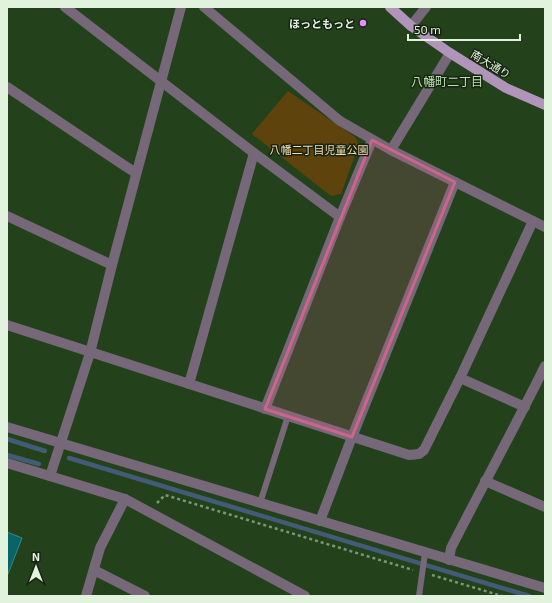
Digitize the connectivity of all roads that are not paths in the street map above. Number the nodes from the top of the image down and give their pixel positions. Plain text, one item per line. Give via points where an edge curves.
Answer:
1 (65, 7) edge
2 (181, 7) edge
3 (204, 7) edge
4 (390, 7) edge
5 (426, 7) edge
6 (411, 26) junction
7 (450, 53) junction
8 (161, 80) junction
9 (7, 87) edge
10 (545, 105) edge
11 (372, 140) junction
12 (391, 150) junction
13 (254, 153) junction
14 (136, 173) junction
15 (455, 182) junction
16 (7, 216) edge
17 (340, 217) junction
18 (533, 221) junction
19 (545, 227) edge
20 (112, 265) junction
21 (7, 325) edge
22 (90, 352) junction
23 (545, 366) edge
24 (460, 378) junction
25 (189, 384) junction
26 (525, 407) junction
27 (265, 409) junction
28 (288, 416) junction
29 (7, 427) edge
30 (352, 437) junction
31 (61, 443) junction
32 (7, 463) edge
33 (50, 476) junction
34 (485, 481) junction
35 (125, 499) junction
36 (260, 503) junction
37 (545, 507) edge
38 (320, 521) junction
39 (425, 556) junction
40 (449, 560) junction
41 (94, 570) junction
42 (545, 588) edge
43 (86, 596) edge
44 (145, 596) edge
45 (305, 596) edge
46 (419, 596) edge

1 - 8 street
2 - 8 street
3 - 11 street via 340,121
4 - 6 main road, 南大通り
5 - 6 street
6 - 7 main road, 南大通り
7 - 10 main road, 南大通り via 506,88
7 - 12 street
8 - 13 street
8 - 14 street
9 - 14 street
11 - 12 street
11 - 17 street
12 - 15 street
13 - 17 street
13 - 25 street
14 - 20 street
15 - 18 street
15 - 30 street
16 - 20 street
17 - 27 street
18 - 19 street
18 - 24 street
20 - 22 street
21 - 22 street
22 - 25 street
22 - 31 street
23 - 26 street
24 - 26 street
24 - 30 street via 424,450 419,454 409,455
25 - 27 street
26 - 34 street
27 - 28 street
28 - 30 street
28 - 36 lane
29 - 31 street
30 - 38 street
31 - 33 street
31 - 36 street
32 - 33 street
33 - 35 street
34 - 37 street
34 - 40 street via 451,548
35 - 41 street via 100,548
35 - 45 street
36 - 38 street
38 - 39 street
39 - 40 street
39 - 46 lane
40 - 42 street
41 - 43 street
41 - 44 street

